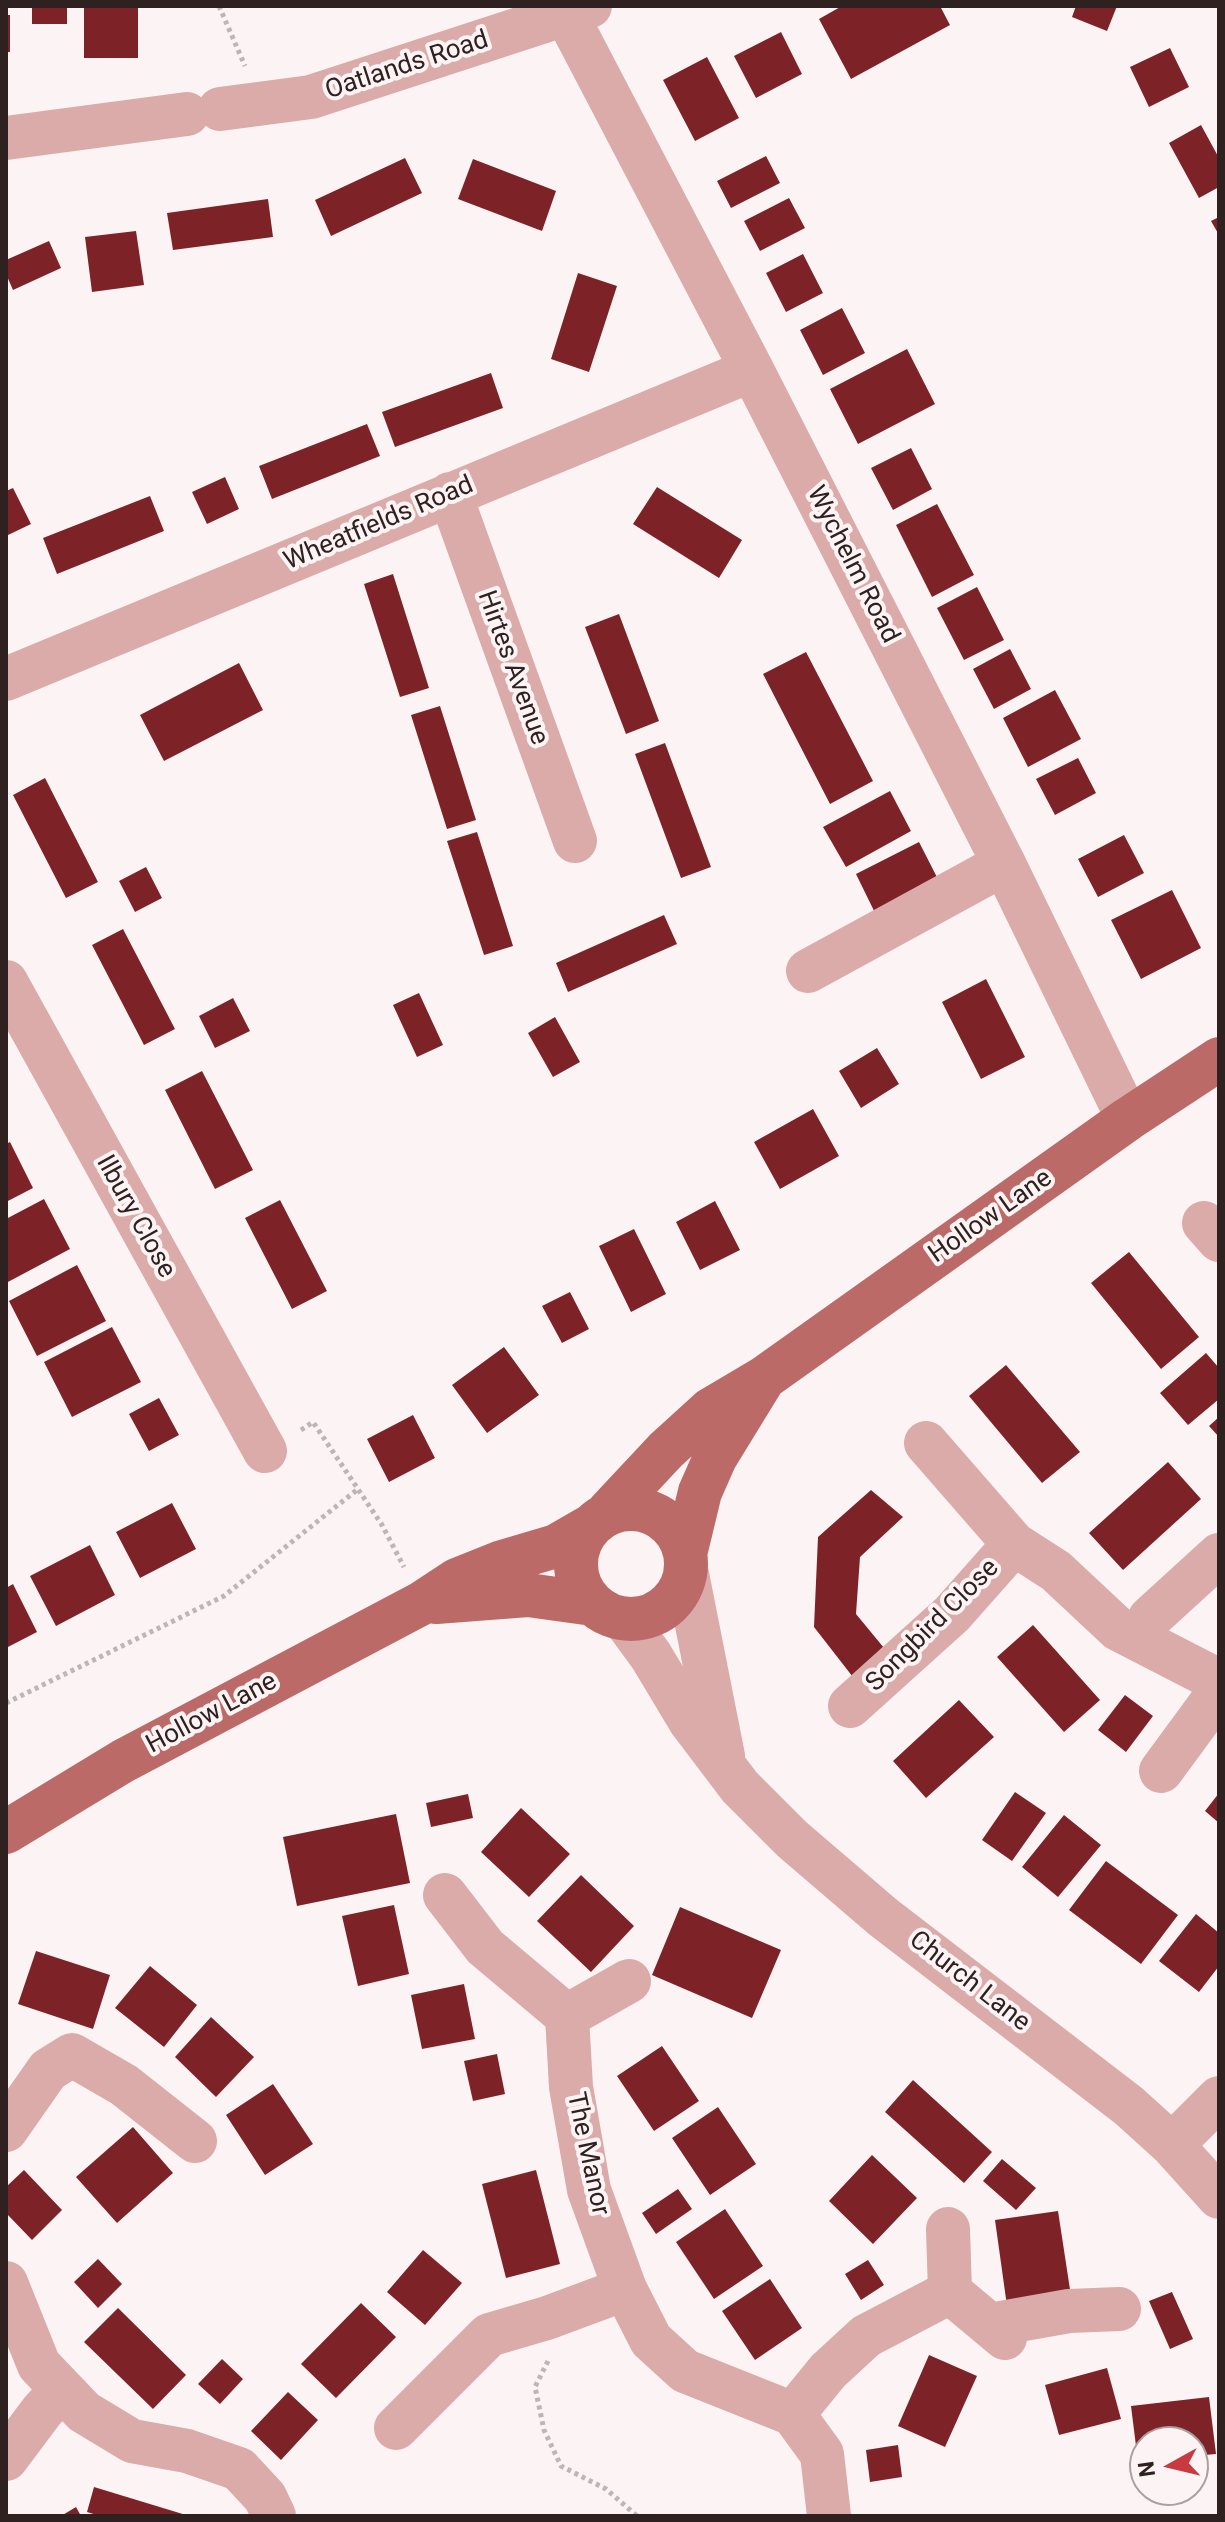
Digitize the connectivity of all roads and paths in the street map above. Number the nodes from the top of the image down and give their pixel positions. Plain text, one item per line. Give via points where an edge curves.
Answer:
1 (219, 6) edge
2 (578, 11) edge
3 (223, 109) junction
4 (6, 138) edge
5 (752, 370) junction
6 (450, 494) junction
7 (6, 679) edge
8 (575, 841) dead end
9 (1004, 864) junction
10 (808, 971) dead end
11 (6, 982) edge
12 (1219, 1059) edge
13 (1128, 1119) junction
14 (764, 1378) junction
15 (926, 1443) dead end
16 (265, 1451) joint
17 (358, 1489) junction
18 (599, 1520) junction
19 (1014, 1544) junction
20 (1219, 1555) edge
21 (686, 1562) junction
22 (413, 1586) junction
23 (609, 1612) junction
24 (1139, 1639) junction
25 (1219, 1681) edge
26 (1219, 1692) edge
27 (6, 1703) edge
28 (850, 1706) dead end
29 (724, 1762) junction
30 (1161, 1771) dead end
31 (6, 1832) edge
32 (445, 1895) dead end
33 (629, 1981) dead end
34 (567, 2016) junction
35 (1219, 2098) edge
36 (6, 2130) edge
37 (195, 2141) dead end
38 (1172, 2145) junction
39 (1219, 2197) edge
40 (948, 2229) dead end
41 (6, 2283) edge
42 (625, 2289) junction
43 (950, 2292) junction
44 (1119, 2309) dead end
45 (547, 2318) junction
46 (62, 2389) junction
47 (793, 2414) junction
48 (396, 2428) dead end
49 (6, 2459) edge
50 (274, 2516) edge
51 (637, 2516) edge
52 (829, 2516) edge

1 - 3 path
2 - 3 street, Oatlands Road via 311,97
2 - 5 street, Wychelm Road
3 - 4 street, Oatlands Road
5 - 6 street, Wheatfields Road
5 - 9 street, Wychelm Road
6 - 7 street, Wheatfields Road
6 - 8 street, Hirtes Avenue
9 - 10 street
9 - 13 street, Wychelm Road
11 - 16 street, Ilbury Close
12 - 13 main road, Hollow Lane
13 - 14 main road, Hollow Lane
14 - 18 main road, Hollow Lane via 710,1410
14 - 21 main road, Hollow Lane via 700,1492
15 - 19 street, Songbird Close
16 - 17 path via 313,1422
17 - 22 path
17 - 27 path via 224,1596
18 - 21 main road via 632,1507 656,1513 675,1528
18 - 22 main road, Hollow Lane via 556,1546 457,1580
18 - 23 main road via 578,1546 576,1567 580,1587
19 - 24 street, Songbird Close via 1056,1571 1118,1629
19 - 28 street, Songbird Close via 952,1614
20 - 24 street via 1150,1618
21 - 23 main road via 678,1594 664,1609 645,1618
21 - 29 street, Church Lane
22 - 23 main road, Hollow Lane via 528,1595
22 - 31 main road, Hollow Lane
23 - 29 street, Church Lane via 651,1656 690,1721
24 - 25 street, Songbird Close
26 - 30 street
29 - 38 street, Church Lane via 740,1787 826,1869
32 - 34 street via 485,1947
33 - 34 street
34 - 42 street, The Manor via 571,2087 589,2190
35 - 38 street
36 - 37 street via 48,2070 72,2055 124,2085
38 - 39 street, Church Lane
40 - 43 street
41 - 46 street via 39,2365
42 - 45 street
42 - 47 street, The Manor via 651,2340 685,2371
43 - 44 street via 998,2331 1069,2311
43 - 47 street via 866,2336
45 - 48 street via 489,2335
45 - 51 path via 554,2348 535,2387 544,2430 561,2466 606,2489
46 - 49 street
46 - 50 street via 84,2412 132,2441 187,2451 239,2469 265,2497
47 - 52 street via 822,2454

